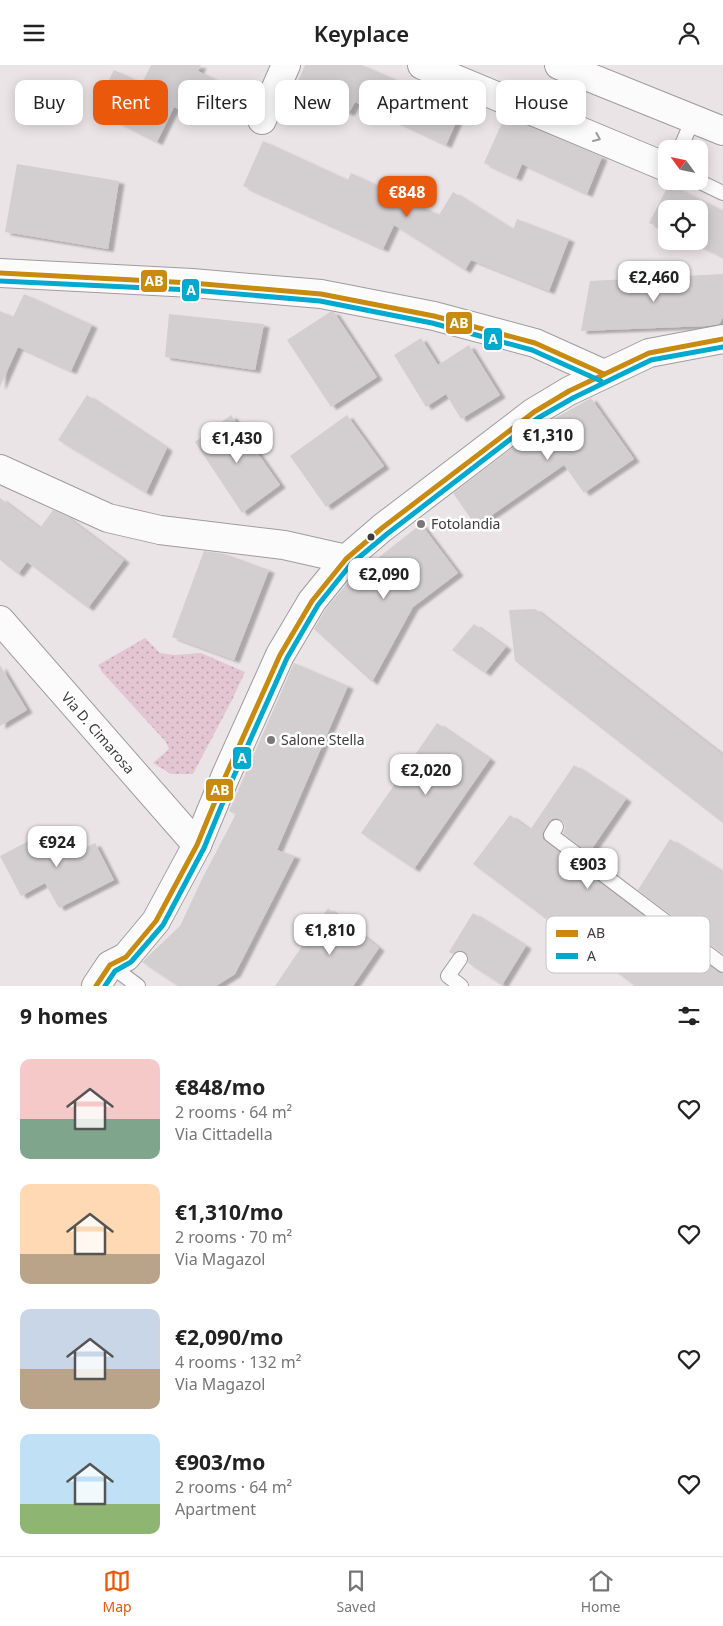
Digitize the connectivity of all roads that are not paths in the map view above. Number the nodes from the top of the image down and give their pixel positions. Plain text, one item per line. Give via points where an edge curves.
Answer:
1 (286, 65) edge
2 (422, 65) edge
3 (559, 65) edge
4 (614, 75) edge
5 (265, 112) edge
6 (693, 119) junction
7 (723, 131) edge
8 (684, 140) edge
9 (658, 164) edge
10 (708, 186) edge
11 (723, 193) edge
12 (0, 273) edge
13 (723, 339) edge
14 (604, 375) junction
15 (0, 469) edge
16 (346, 559) junction
17 (0, 620) edge
18 (556, 827) dead end
19 (197, 845) junction
20 (658, 916) edge
21 (710, 955) edge
22 (460, 959) dead end
23 (723, 965) edge
24 (103, 976) edge
25 (138, 986) edge
26 (461, 986) edge

1 - 5 street
2 -> 9 street
3 - 4 street
4 - 6 street
6 - 7 street
6 - 8 lane
10 - 11 lane
12 - 14 street via 192,283 321,294 434,316 535,343
13 - 14 street via 649,353
14 - 16 street via 534,412
15 - 16 street via 108,518 160,530 284,545
16 - 19 street via 312,601 280,655
17 - 19 street, Via D. Cimarosa
18 - 20 lane via 551,835
19 - 24 street via 156,921 126,957
21 - 23 lane
22 - 26 lane via 448,976
24 - 25 lane

